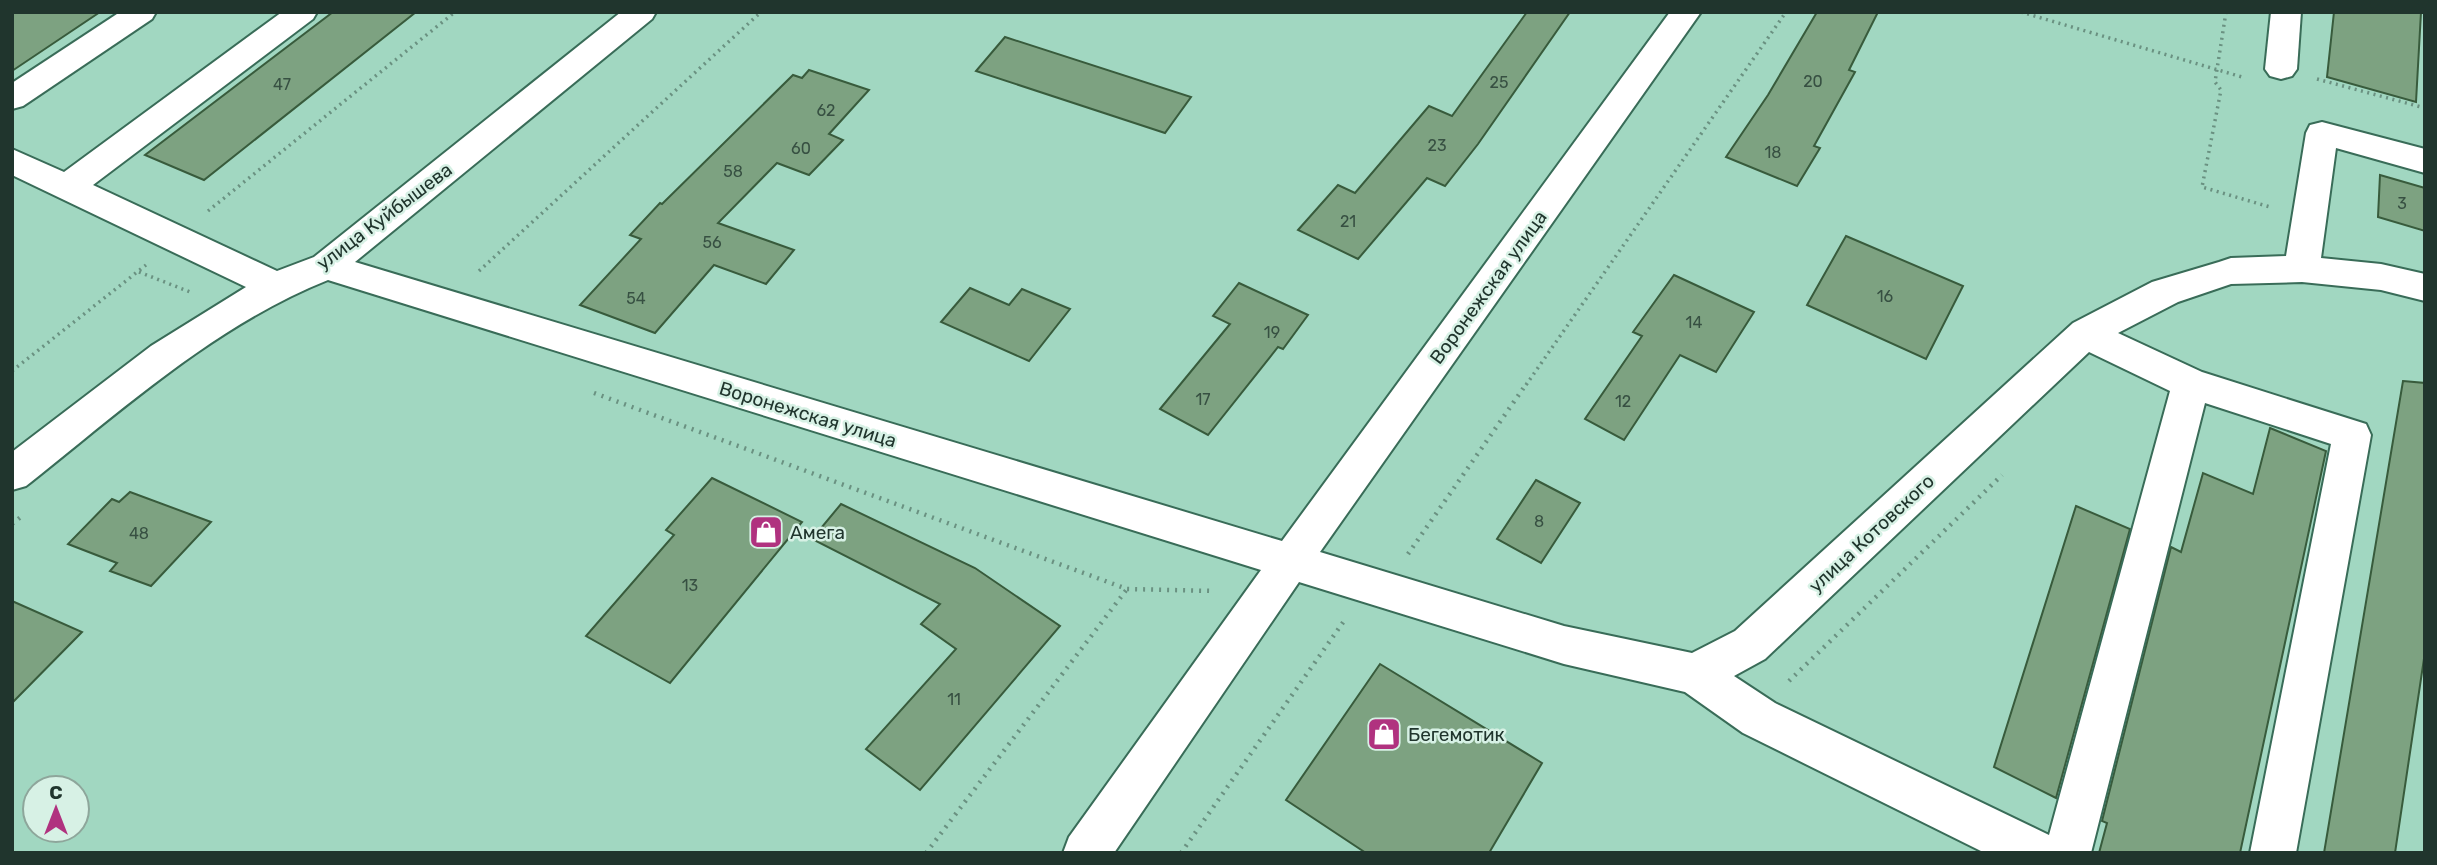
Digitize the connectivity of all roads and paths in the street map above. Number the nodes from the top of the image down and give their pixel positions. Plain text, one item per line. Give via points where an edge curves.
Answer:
1 (141, 12) edge
2 (302, 12) edge
3 (455, 12) edge
4 (641, 12) edge
5 (761, 12) edge
6 (1686, 12) edge
7 (1786, 12) edge
8 (2021, 12) edge
9 (2226, 12) edge
10 (2286, 12) edge
11 (2281, 69) dead end
12 (2217, 70) junction
13 (2215, 82) dead end
14 (12, 99) edge
15 (12, 161) edge
16 (2425, 161) edge
17 (67, 187) junction
18 (174, 238) junction
19 (326, 266) junction
20 (2302, 270) junction
21 (138, 272) junction
22 (276, 286) junction
23 (2425, 288) edge
24 (442, 301) junction
25 (236, 311) junction
26 (2086, 333) junction
27 (12, 371) edge
28 (2191, 384) junction
29 (592, 392) dead end
30 (12, 474) edge
31 (1279, 577) junction
32 (1127, 589) junction
33 (1383, 590) junction
34 (1695, 674) junction
35 (926, 853) edge
36 (1086, 853) edge
37 (2035, 853) edge
38 (2068, 853) edge
39 (2273, 853) edge

1 - 14 street
2 - 17 street
3 - 18 path
4 - 19 street, улица Куйбышева
5 - 24 path
6 - 31 street, Воронежская улица
7 - 33 path
8 - 12 path
9 - 12 path
10 - 11 street
12 - 13 path
15 - 17 street
16 - 20 street via 2322,133
17 - 18 street
18 - 21 path
18 - 22 street
19 - 22 street, улица Куйбышева
19 - 24 street, Воронежская улица
20 - 23 street, улица Котовского via 2381,277
20 - 26 street, улица Котовского via 2231,271 2165,292
21 - 25 path
21 - 27 path
22 - 25 street, улица Куйбышева
24 - 31 street, Воронежская улица
25 - 30 street, улица Куйбышева via 164,356
26 - 28 street
26 - 34 street, улица Котовского via 1750,645
28 - 38 street
28 - 39 street via 2352,435
29 - 32 path
31 - 32 path
31 - 33 street
31 - 33 path via 1346,618
31 - 36 street, Воронежская улица
32 - 35 path
33 - 34 street via 1564,645
34 - 37 street via 1759,718

